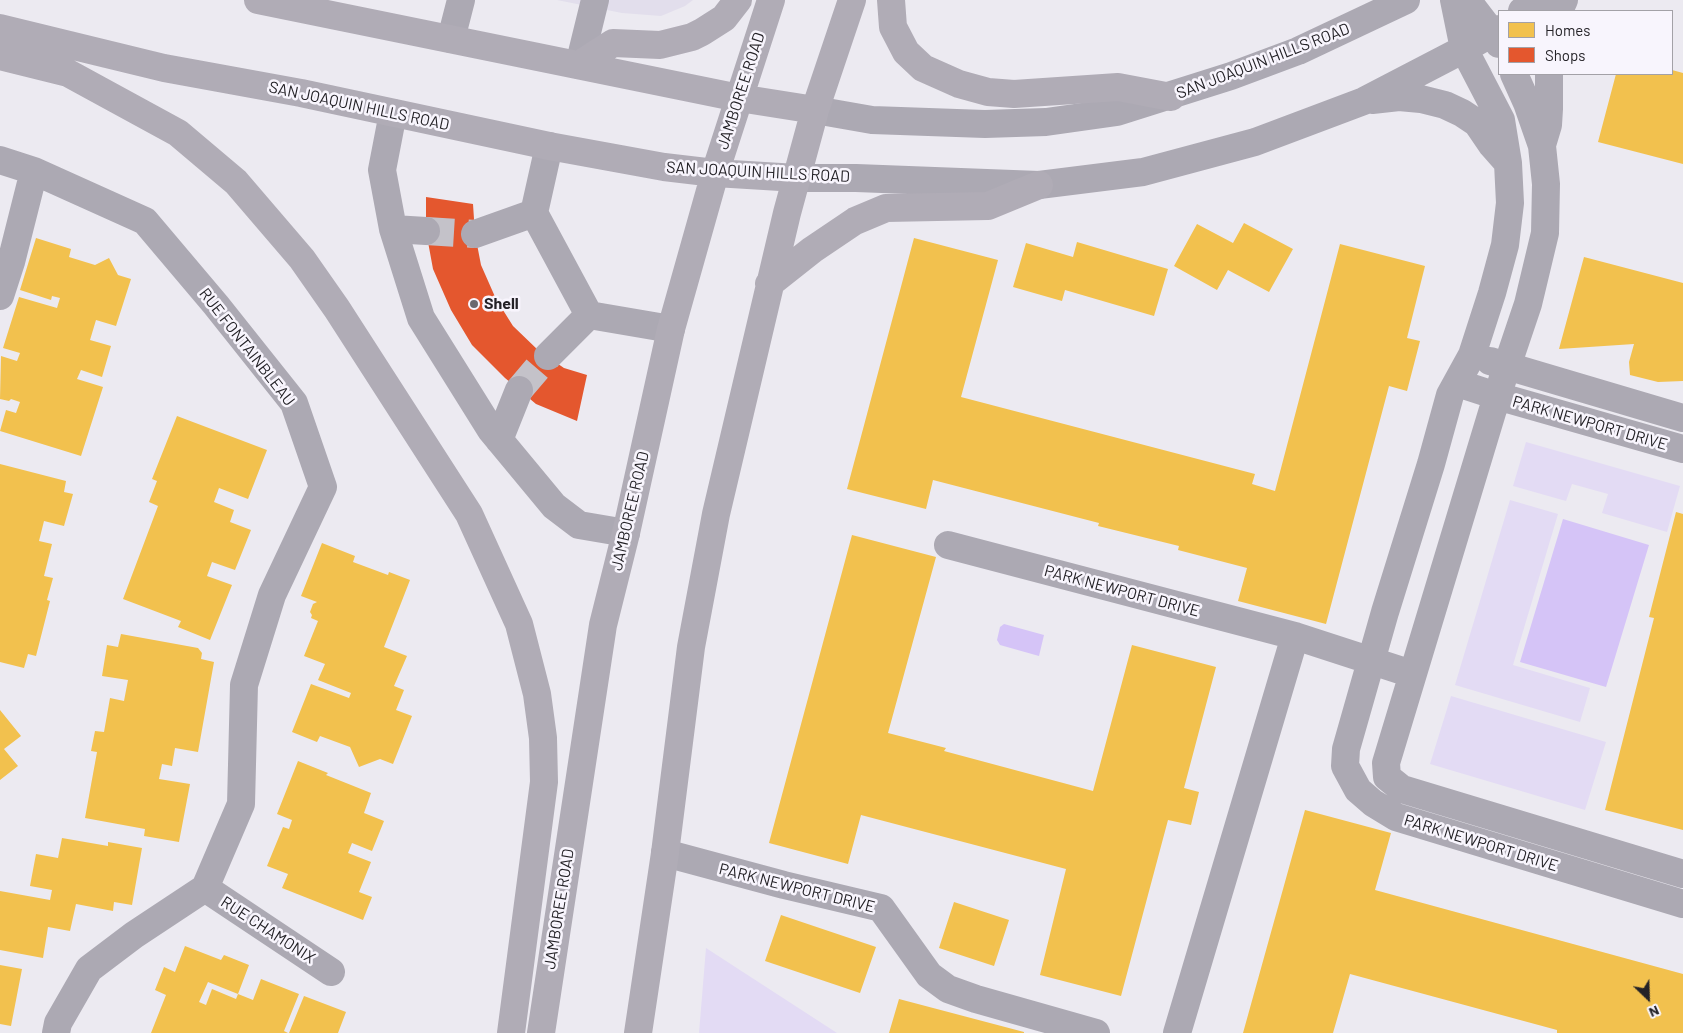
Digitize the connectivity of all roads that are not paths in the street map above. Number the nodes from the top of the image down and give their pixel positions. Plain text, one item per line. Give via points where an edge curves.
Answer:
1 (258, 0) edge
2 (460, 0) edge
3 (595, 0) edge
4 (738, 0) edge
5 (771, 0) edge
6 (852, 0) edge
7 (891, 0) edge
8 (1406, 0) edge
9 (1454, 0) edge
10 (1467, 0) edge
11 (1537, 0) edge
12 (1523, 10) edge
13 (0, 28) edge
14 (1497, 36) edge
15 (451, 39) junction
16 (1464, 49) junction
17 (0, 56) edge
18 (578, 65) junction
19 (1514, 75) edge
20 (1549, 75) edge
21 (1171, 97) junction
22 (739, 98) junction
23 (1364, 101) junction
24 (815, 110) junction
25 (393, 113) junction
26 (549, 146) junction
27 (1542, 146) junction
28 (0, 160) edge
29 (1508, 163) junction
30 (34, 171) junction
31 (715, 173) junction
32 (797, 178) junction
33 (1039, 185) junction
34 (534, 213) junction
35 (393, 229) junction
36 (426, 231) tunnel mouth
37 (475, 234) tunnel mouth
38 (770, 284) junction
39 (0, 296) edge
40 (589, 315) junction
41 (670, 329) junction
42 (1472, 355) junction
43 (548, 356) tunnel mouth
44 (1507, 366) junction
45 (1457, 383) junction
46 (519, 390) tunnel mouth
47 (1497, 396) junction
48 (1683, 418) edge
49 (499, 440) junction
50 (1683, 449) edge
51 (626, 534) junction
52 (948, 545) dead end
53 (1295, 636) junction
54 (1372, 661) junction
55 (1412, 674) junction
56 (1387, 777) junction
57 (1358, 790) junction
58 (665, 853) junction
59 (1683, 874) edge
60 (205, 888) junction
61 (1683, 904) edge
62 (331, 972) dead end
63 (56, 1033) edge
64 (512, 1033) edge
65 (541, 1033) edge
66 (638, 1033) edge
67 (1096, 1033) edge
68 (1177, 1033) edge

1 - 15 main road, SAN JOAQUIN HILLS ROAD
2 - 15 street
3 - 18 street
4 - 18 main road via 724,18 692,37 660,45 612,43
5 - 22 main road, JAMBOREE ROAD
6 - 24 main road
7 - 21 main road via 893,27 906,52 923,68 959,84 988,92 1014,94 1118,87
8 - 21 street, SAN JOAQUIN HILLS ROAD via 1298,50
9 - 16 street, PARK NEWPORT DRIVE
10 - 14 street
11 - 12 street
13 - 25 main road, SAN JOAQUIN HILLS ROAD via 164,68
14 - 16 street, SAN JOAQUIN HILLS ROAD
15 - 18 main road, SAN JOAQUIN HILLS ROAD
16 - 23 street, SAN JOAQUIN HILLS ROAD
16 - 29 street, PARK NEWPORT DRIVE via 1501,120
17 - 64 main road via 68,73 178,133 236,182 302,259 469,514 519,624 537,694 543,738 544,782
18 - 22 main road, SAN JOAQUIN HILLS ROAD
19 - 27 street, PARK NEWPORT DRIVE
20 - 27 street via 1550,109
21 - 24 street, SAN JOAQUIN HILLS ROAD via 1117,112 1046,122 872,120
22 - 24 main road, SAN JOAQUIN HILLS ROAD
22 - 31 main road, JAMBOREE ROAD
23 - 29 street via 1400,97 1445,105 1477,123
23 - 33 street, SAN JOAQUIN HILLS ROAD via 1255,142 1143,172
24 - 32 main road
25 - 26 main road, SAN JOAQUIN HILLS ROAD
25 - 35 street via 382,170
26 - 31 main road, SAN JOAQUIN HILLS ROAD
26 - 34 street
27 - 44 street, PARK NEWPORT DRIVE via 1546,184 1545,233 1528,304
28 - 30 street, RUE FONTAINBLEAU
29 - 42 street, PARK NEWPORT DRIVE via 1510,203 1505,245
30 - 39 street
30 - 60 street, RUE FONTAINBLEAU via 146,221 294,403 323,486 272,595 244,685 241,804
31 - 32 main road, SAN JOAQUIN HILLS ROAD
31 - 41 main road, JAMBOREE ROAD
32 - 33 street, SAN JOAQUIN HILLS ROAD
32 - 38 main road
33 - 38 main road via 988,206 886,208 855,221
34 - 37 street
34 - 40 street
35 - 36 street
35 - 49 street via 421,318
38 - 58 main road via 716,514 691,647
40 - 41 street
40 - 43 street
41 - 51 main road, JAMBOREE ROAD
42 - 44 street, PARK NEWPORT DRIVE
42 - 45 street, PARK NEWPORT DRIVE
44 - 47 street, PARK NEWPORT DRIVE
44 - 48 street, PARK NEWPORT DRIVE
45 - 47 street, PARK NEWPORT DRIVE
45 - 54 street, PARK NEWPORT DRIVE via 1450,395
46 - 49 street
47 - 50 street, PARK NEWPORT DRIVE
47 - 55 street, PARK NEWPORT DRIVE
49 - 51 street via 554,506 579,525
51 - 65 main road, JAMBOREE ROAD via 603,626
52 - 53 street, PARK NEWPORT DRIVE
53 - 54 street, PARK NEWPORT DRIVE
53 - 68 street
54 - 55 street, PARK NEWPORT DRIVE
54 - 57 street, PARK NEWPORT DRIVE via 1346,749 1345,766
55 - 56 street, PARK NEWPORT DRIVE via 1386,763
56 - 57 street
56 - 59 street, PARK NEWPORT DRIVE via 1404,790
57 - 61 street, PARK NEWPORT DRIVE via 1396,818
58 - 66 main road
58 - 67 street, PARK NEWPORT DRIVE via 881,908 929,975 948,988
60 - 62 street, RUE CHAMONIX
60 - 63 street via 134,934 89,969

